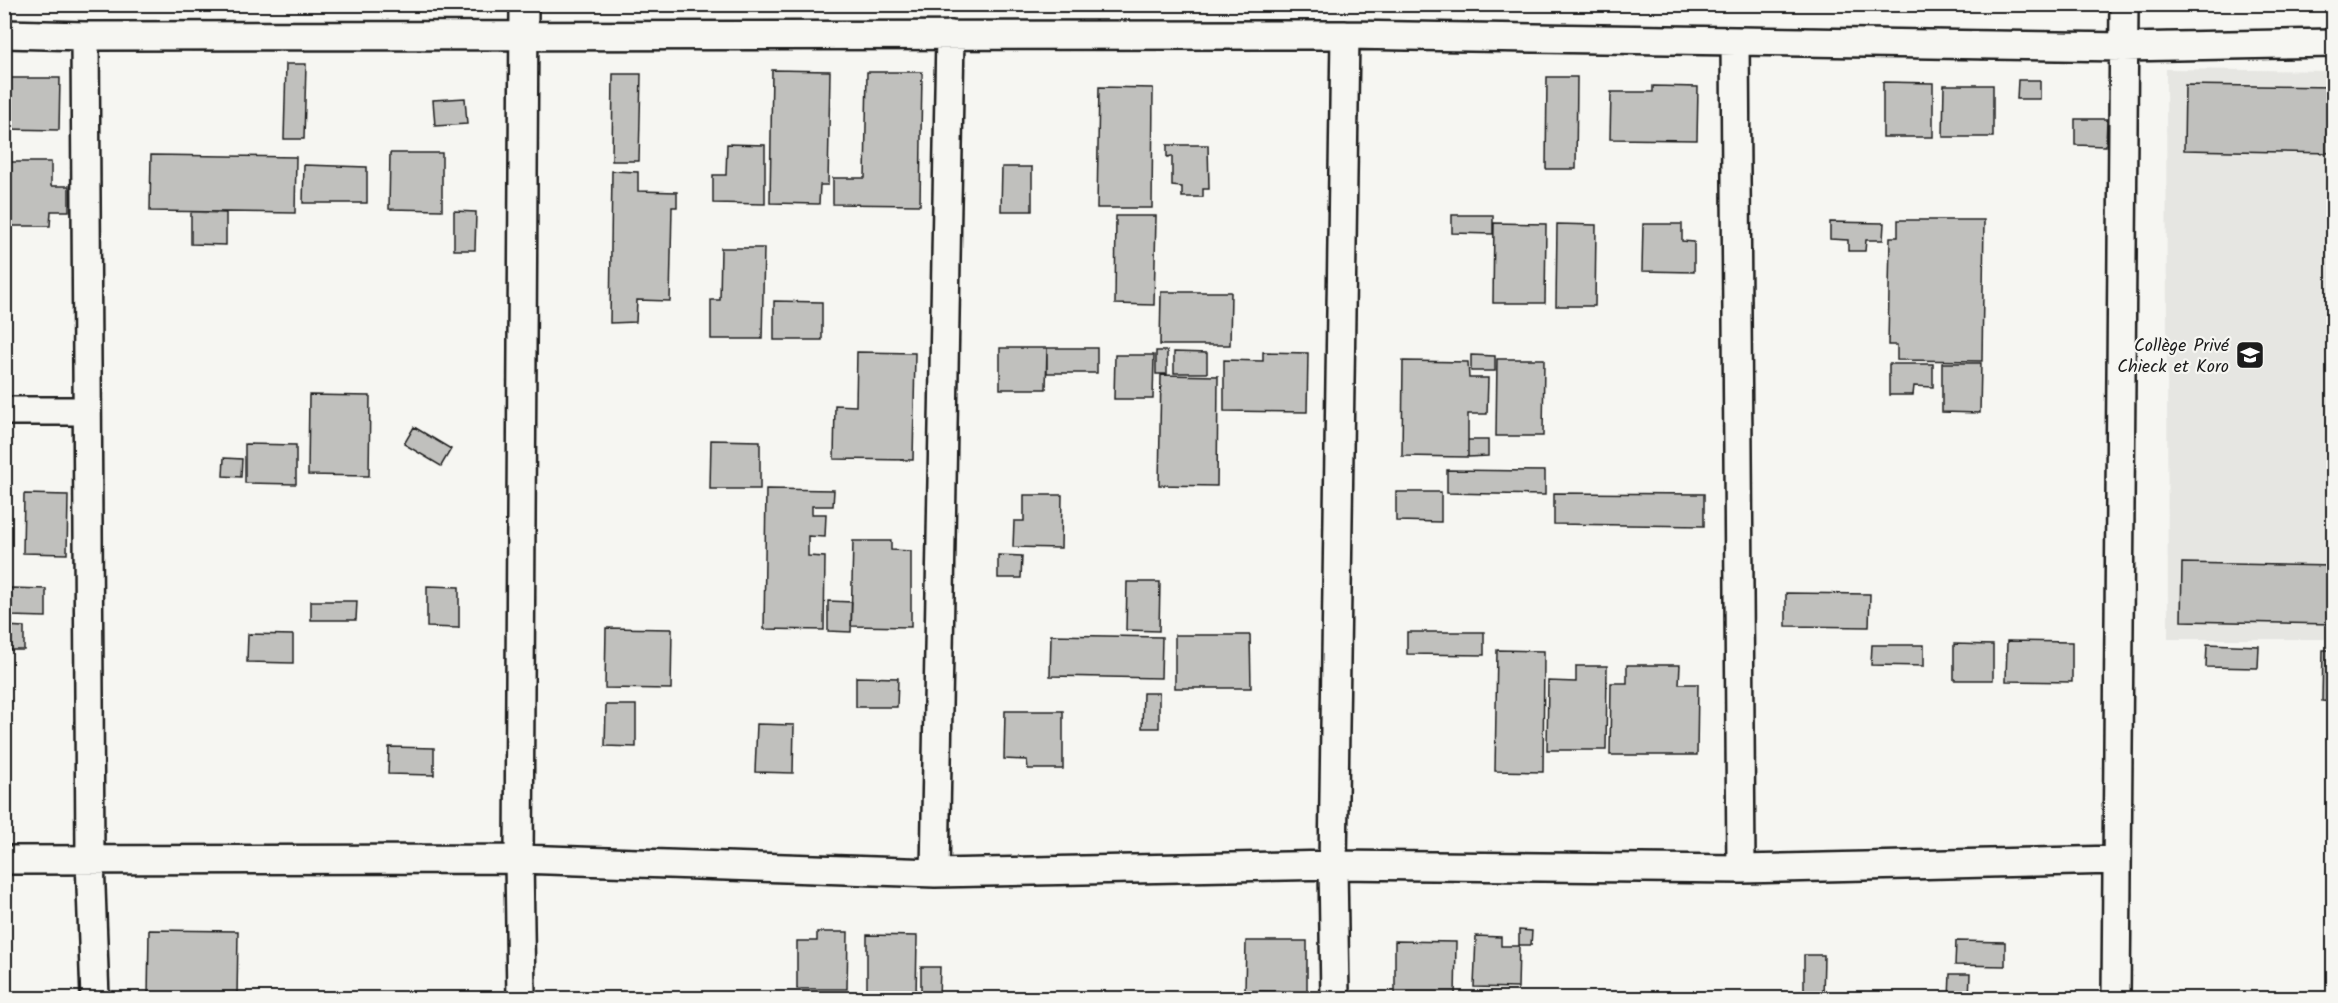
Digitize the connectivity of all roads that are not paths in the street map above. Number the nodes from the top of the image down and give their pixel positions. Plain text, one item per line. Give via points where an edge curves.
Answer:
1 (524, 4) edge
2 (2124, 4) edge
3 (4, 34) edge
4 (524, 35) junction
5 (950, 35) junction
6 (1345, 35) junction
7 (85, 36) junction
8 (1735, 41) junction
9 (2334, 43) edge
10 (2124, 47) junction
11 (4, 411) edge
12 (87, 411) junction
13 (519, 859) junction
14 (4, 860) edge
15 (90, 860) junction
16 (2116, 860) junction
17 (1333, 866) junction
18 (1742, 869) junction
19 (935, 873) junction
20 (95, 999) edge
21 (521, 999) edge
22 (1335, 999) edge
23 (2116, 999) edge

1 - 4 street
2 - 10 street
3 - 7 street
4 - 5 street
4 - 7 street
4 - 13 street
5 - 6 street
5 - 19 street
6 - 8 street
6 - 17 street
7 - 12 street
8 - 10 street
8 - 18 street
9 - 10 street
10 - 16 street
11 - 12 street
12 - 15 street
13 - 15 street
13 - 19 street
13 - 21 street
14 - 15 street
15 - 20 street
16 - 18 street
16 - 23 street
17 - 18 street
17 - 19 street
17 - 22 street

